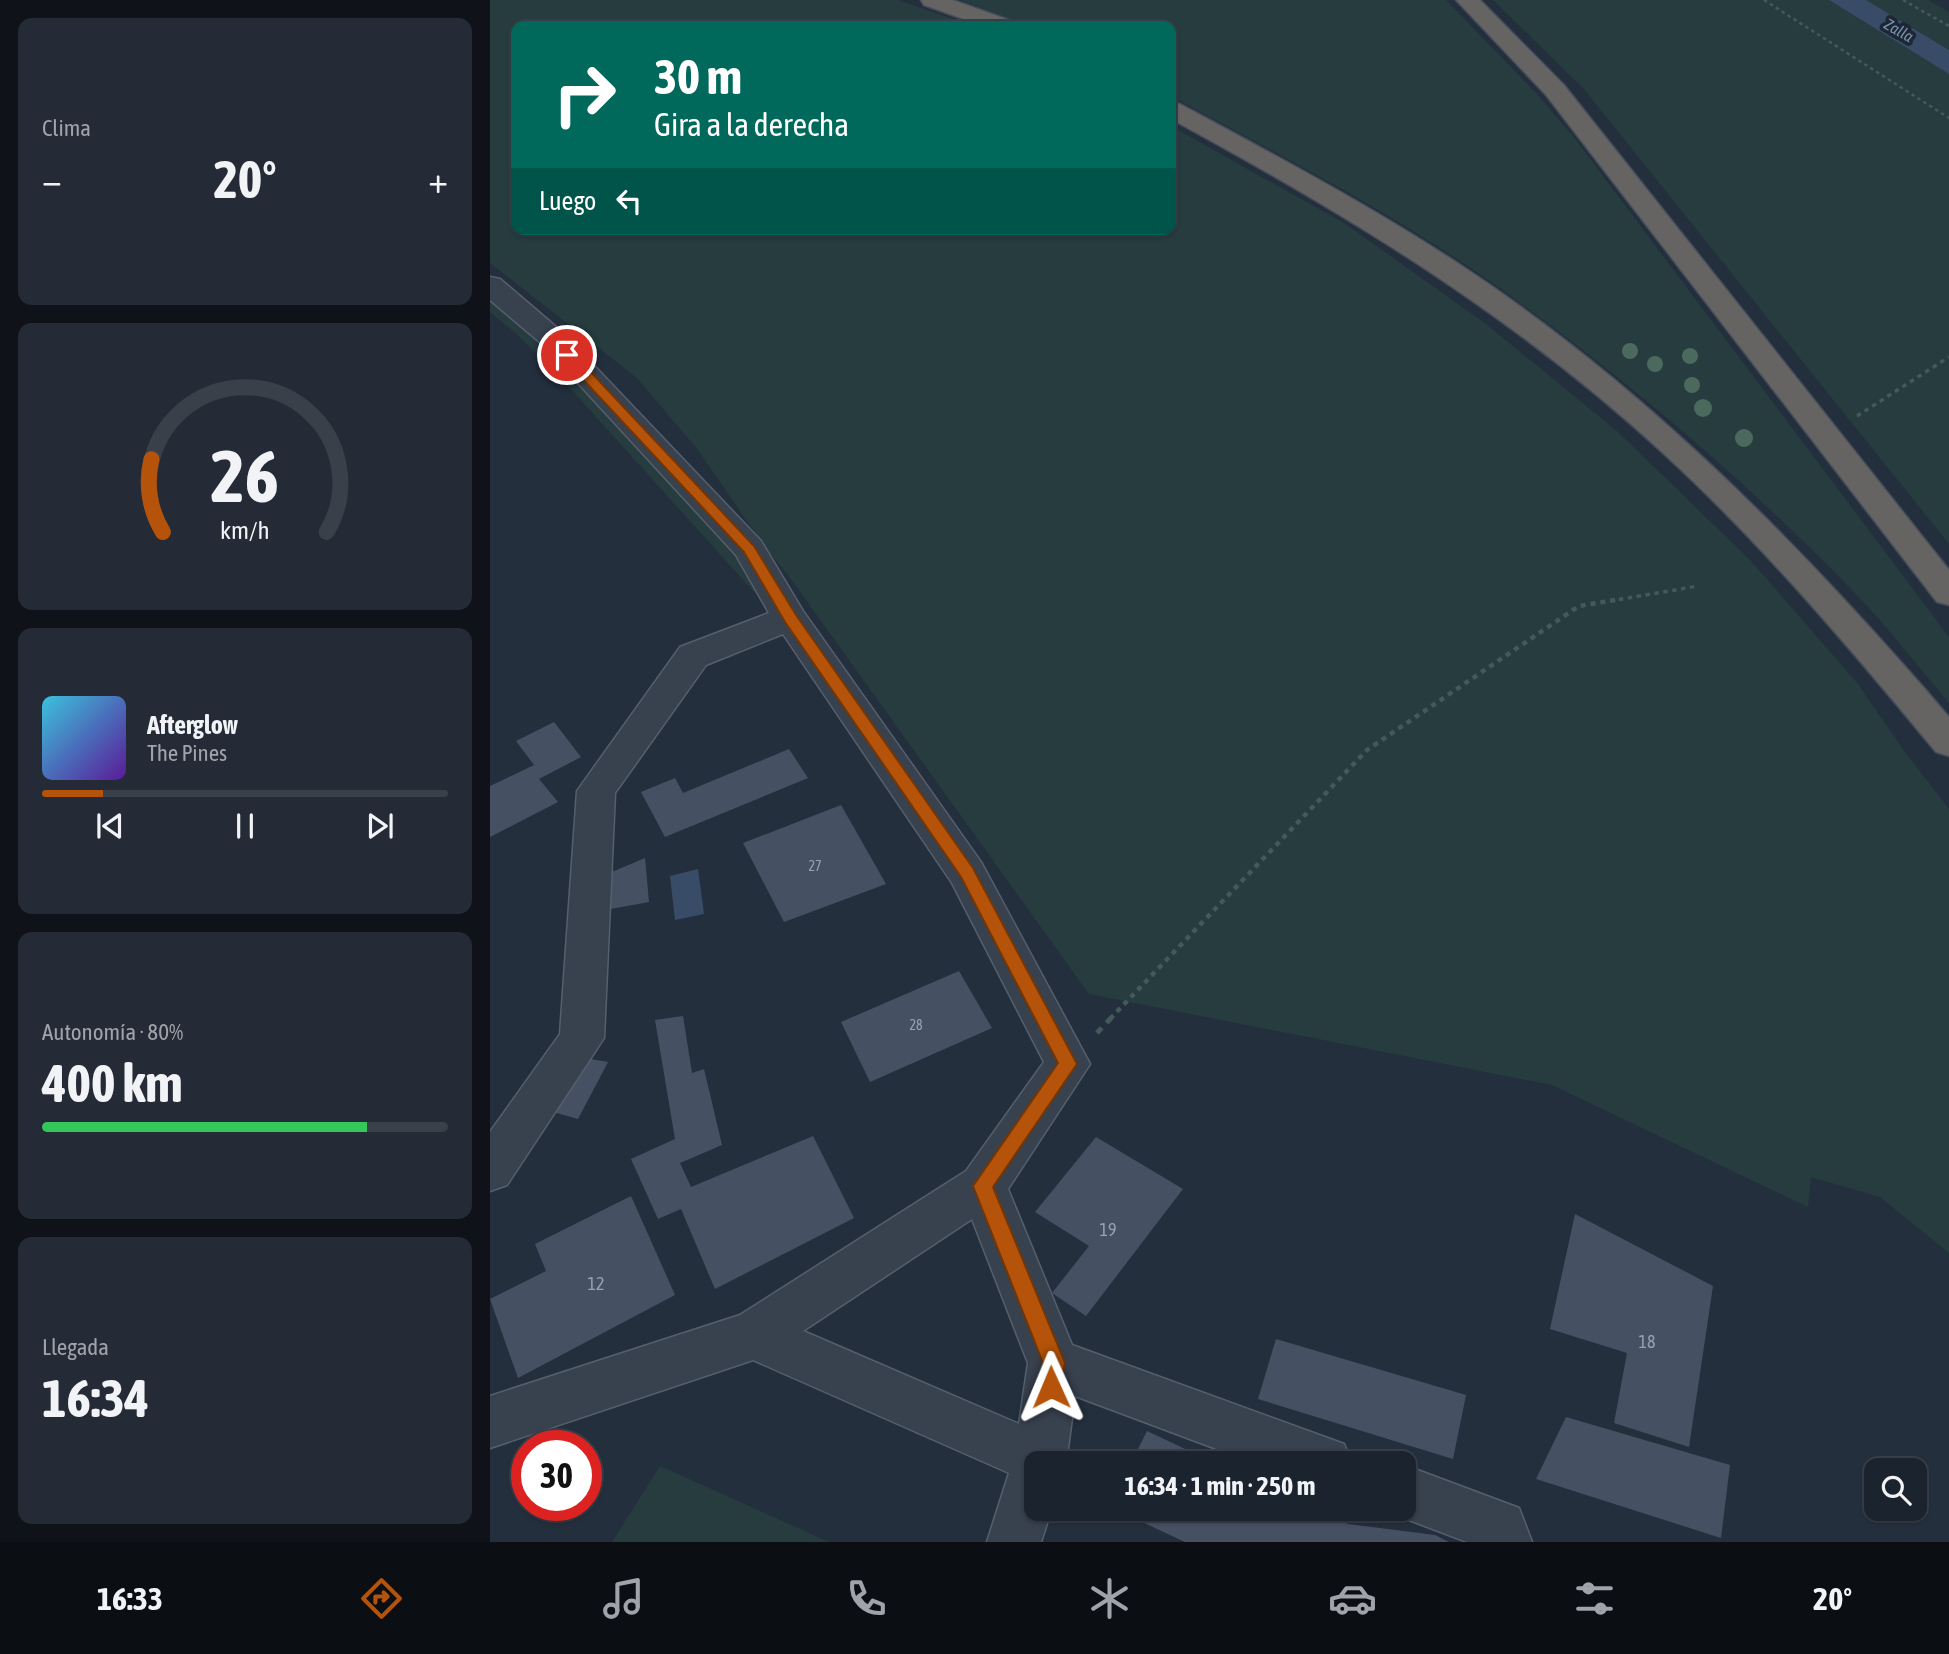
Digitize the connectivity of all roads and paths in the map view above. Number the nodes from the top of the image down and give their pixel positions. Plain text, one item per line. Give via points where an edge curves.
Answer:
1 (932, 0) edge
2 (1467, 0) edge
3 (1764, 0) edge
4 (1903, 0) edge
5 (990, 21) edge
6 (1949, 26) edge
7 (1176, 112) edge
8 (1949, 118) edge
9 (490, 285) edge
10 (1949, 357) edge
11 (1826, 436) junction
12 (1698, 586) dead end
13 (1949, 594) edge
14 (790, 618) junction
15 (1949, 742) edge
16 (1068, 1064) junction
17 (490, 1170) edge
18 (983, 1186) junction
19 (754, 1335) junction
20 (1054, 1363) junction
21 (490, 1422) edge
22 (1040, 1451) edge
23 (1292, 1451) edge
24 (1024, 1459) edge
25 (1416, 1496) edge
26 (1024, 1510) edge
27 (1014, 1542) edge
28 (1505, 1542) edge

1 - 5 highway
2 - 11 highway via 1555,90
3 - 8 path
4 - 6 path
7 - 15 highway via 1299,179 1448,270 1633,411 1719,489 1847,620
9 - 14 street via 552,338 749,550
10 - 11 path
11 - 13 highway
12 - 16 path via 1579,606 1367,750
14 - 16 street via 967,873
14 - 17 street via 693,656 596,791 582,1038
16 - 18 street
18 - 19 street
18 - 20 street
19 - 21 street
19 - 24 street
20 - 22 street
20 - 23 street
25 - 28 street via 1500,1527
26 - 27 street

